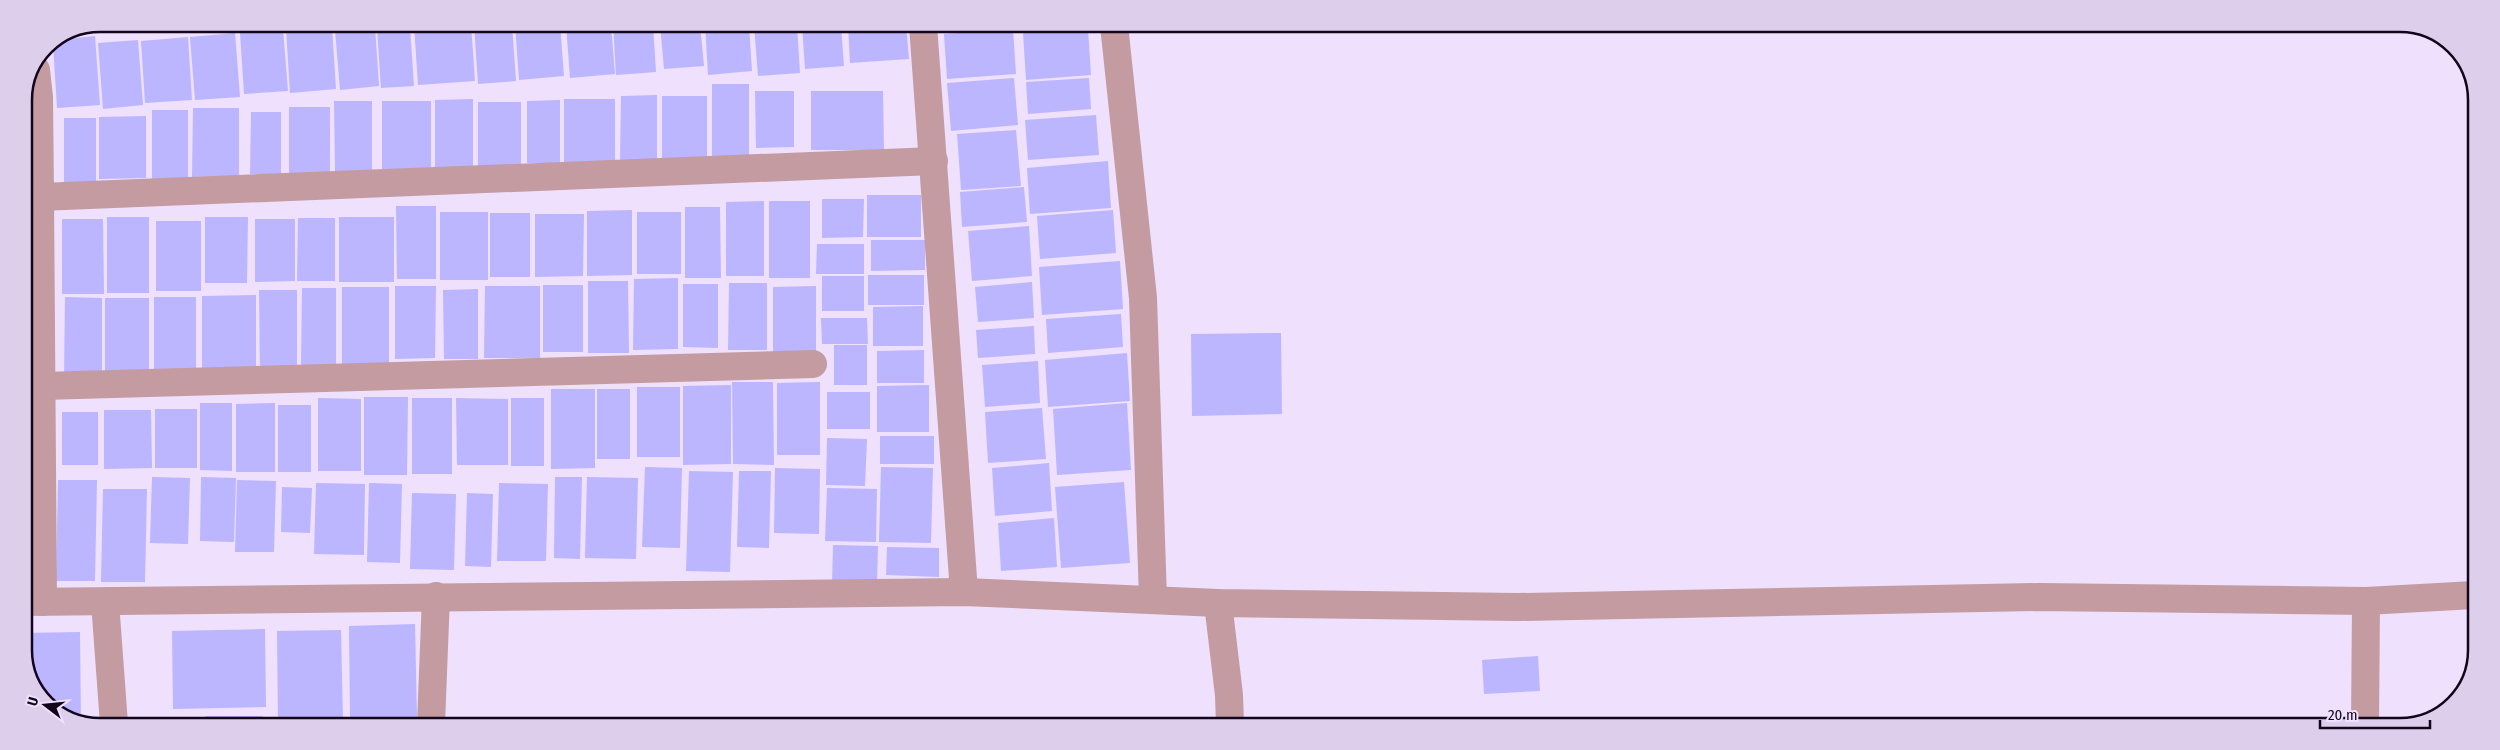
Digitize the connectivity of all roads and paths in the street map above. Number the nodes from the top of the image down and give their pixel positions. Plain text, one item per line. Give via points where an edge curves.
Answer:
1 (924, 33) edge
2 (1115, 33) edge
3 (37, 78) edge
4 (934, 161) junction
5 (40, 198) junction
6 (813, 364) dead end
7 (42, 386) junction
8 (964, 592) junction
9 (2468, 595) edge
10 (436, 596) junction
11 (1153, 600) junction
12 (2366, 601) junction
13 (33, 602) edge
14 (105, 602) junction
15 (1218, 603) junction
16 (114, 718) edge
17 (431, 718) edge
18 (1230, 718) edge
19 (2365, 718) edge

1 - 4 street
2 - 11 street via 1143,298
3 - 5 street
4 - 5 street
4 - 8 street
5 - 7 street
6 - 7 street
7 - 13 street
8 - 10 street via 642,597
8 - 11 street
9 - 12 street
10 - 14 street
10 - 17 street
11 - 15 street
12 - 15 street via 2039,597 1518,607
12 - 19 street
13 - 14 street
14 - 16 street
15 - 18 street

